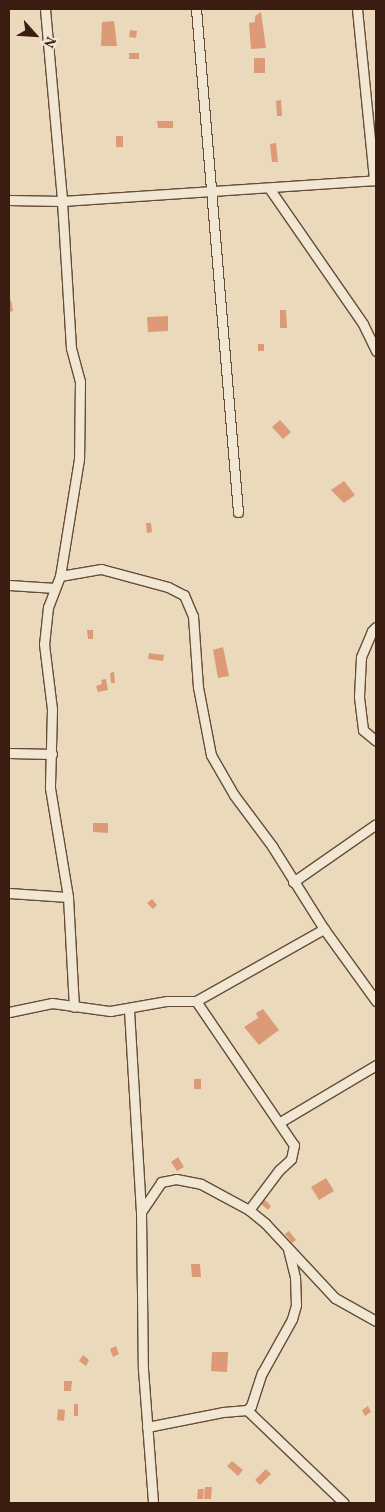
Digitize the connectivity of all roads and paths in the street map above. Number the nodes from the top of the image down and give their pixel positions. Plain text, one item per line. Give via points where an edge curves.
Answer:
1 (45, 9) edge
2 (196, 9) edge
3 (357, 9) edge
4 (375, 180) edge
5 (269, 188) junction
6 (213, 192) junction
7 (9, 200) edge
8 (62, 201) junction
9 (376, 351) edge
10 (238, 512) dead end
11 (60, 576) junction
12 (9, 585) edge
13 (55, 588) junction
14 (376, 626) edge
15 (376, 741) edge
16 (9, 753) edge
17 (52, 754) junction
18 (376, 824) edge
19 (293, 882) junction
20 (9, 893) edge
21 (68, 897) junction
22 (324, 929) junction
23 (196, 1001) junction
24 (376, 1001) edge
25 (74, 1007) junction
26 (129, 1010) junction
27 (9, 1012) edge
28 (376, 1065) edge
29 (280, 1122) junction
30 (250, 1210) junction
31 (141, 1212) junction
32 (287, 1246) junction
33 (376, 1321) edge
34 (247, 1410) junction
35 (147, 1427) junction
36 (152, 1503) edge
37 (344, 1503) edge

1 - 8 street
2 - 6 street
3 - 4 street
4 - 5 street
5 - 6 street
5 - 9 street via 363,324
6 - 8 street
6 - 10 street
7 - 8 street
8 - 11 street via 71,348 80,381 81,411 79,459
11 - 13 street
11 - 19 street via 101,569 168,587 184,595 193,616 198,687 211,755
12 - 13 street
13 - 17 street via 48,607 44,644 52,709
14 - 15 street via 361,657 359,698 363,730
16 - 17 street
17 - 21 street via 50,788
18 - 19 street
19 - 22 street
20 - 21 street
21 - 25 street
22 - 23 street
22 - 24 street
23 - 26 street via 167,1002
23 - 29 street
25 - 26 street
25 - 27 street via 52,1003
26 - 31 street
28 - 29 street
29 - 30 street via 294,1145 291,1159
30 - 31 street via 201,1184 176,1179 161,1182
30 - 32 street
31 - 35 street
32 - 33 street via 335,1298
32 - 34 street via 295,1277 296,1305
34 - 35 street
34 - 37 street
35 - 36 street

